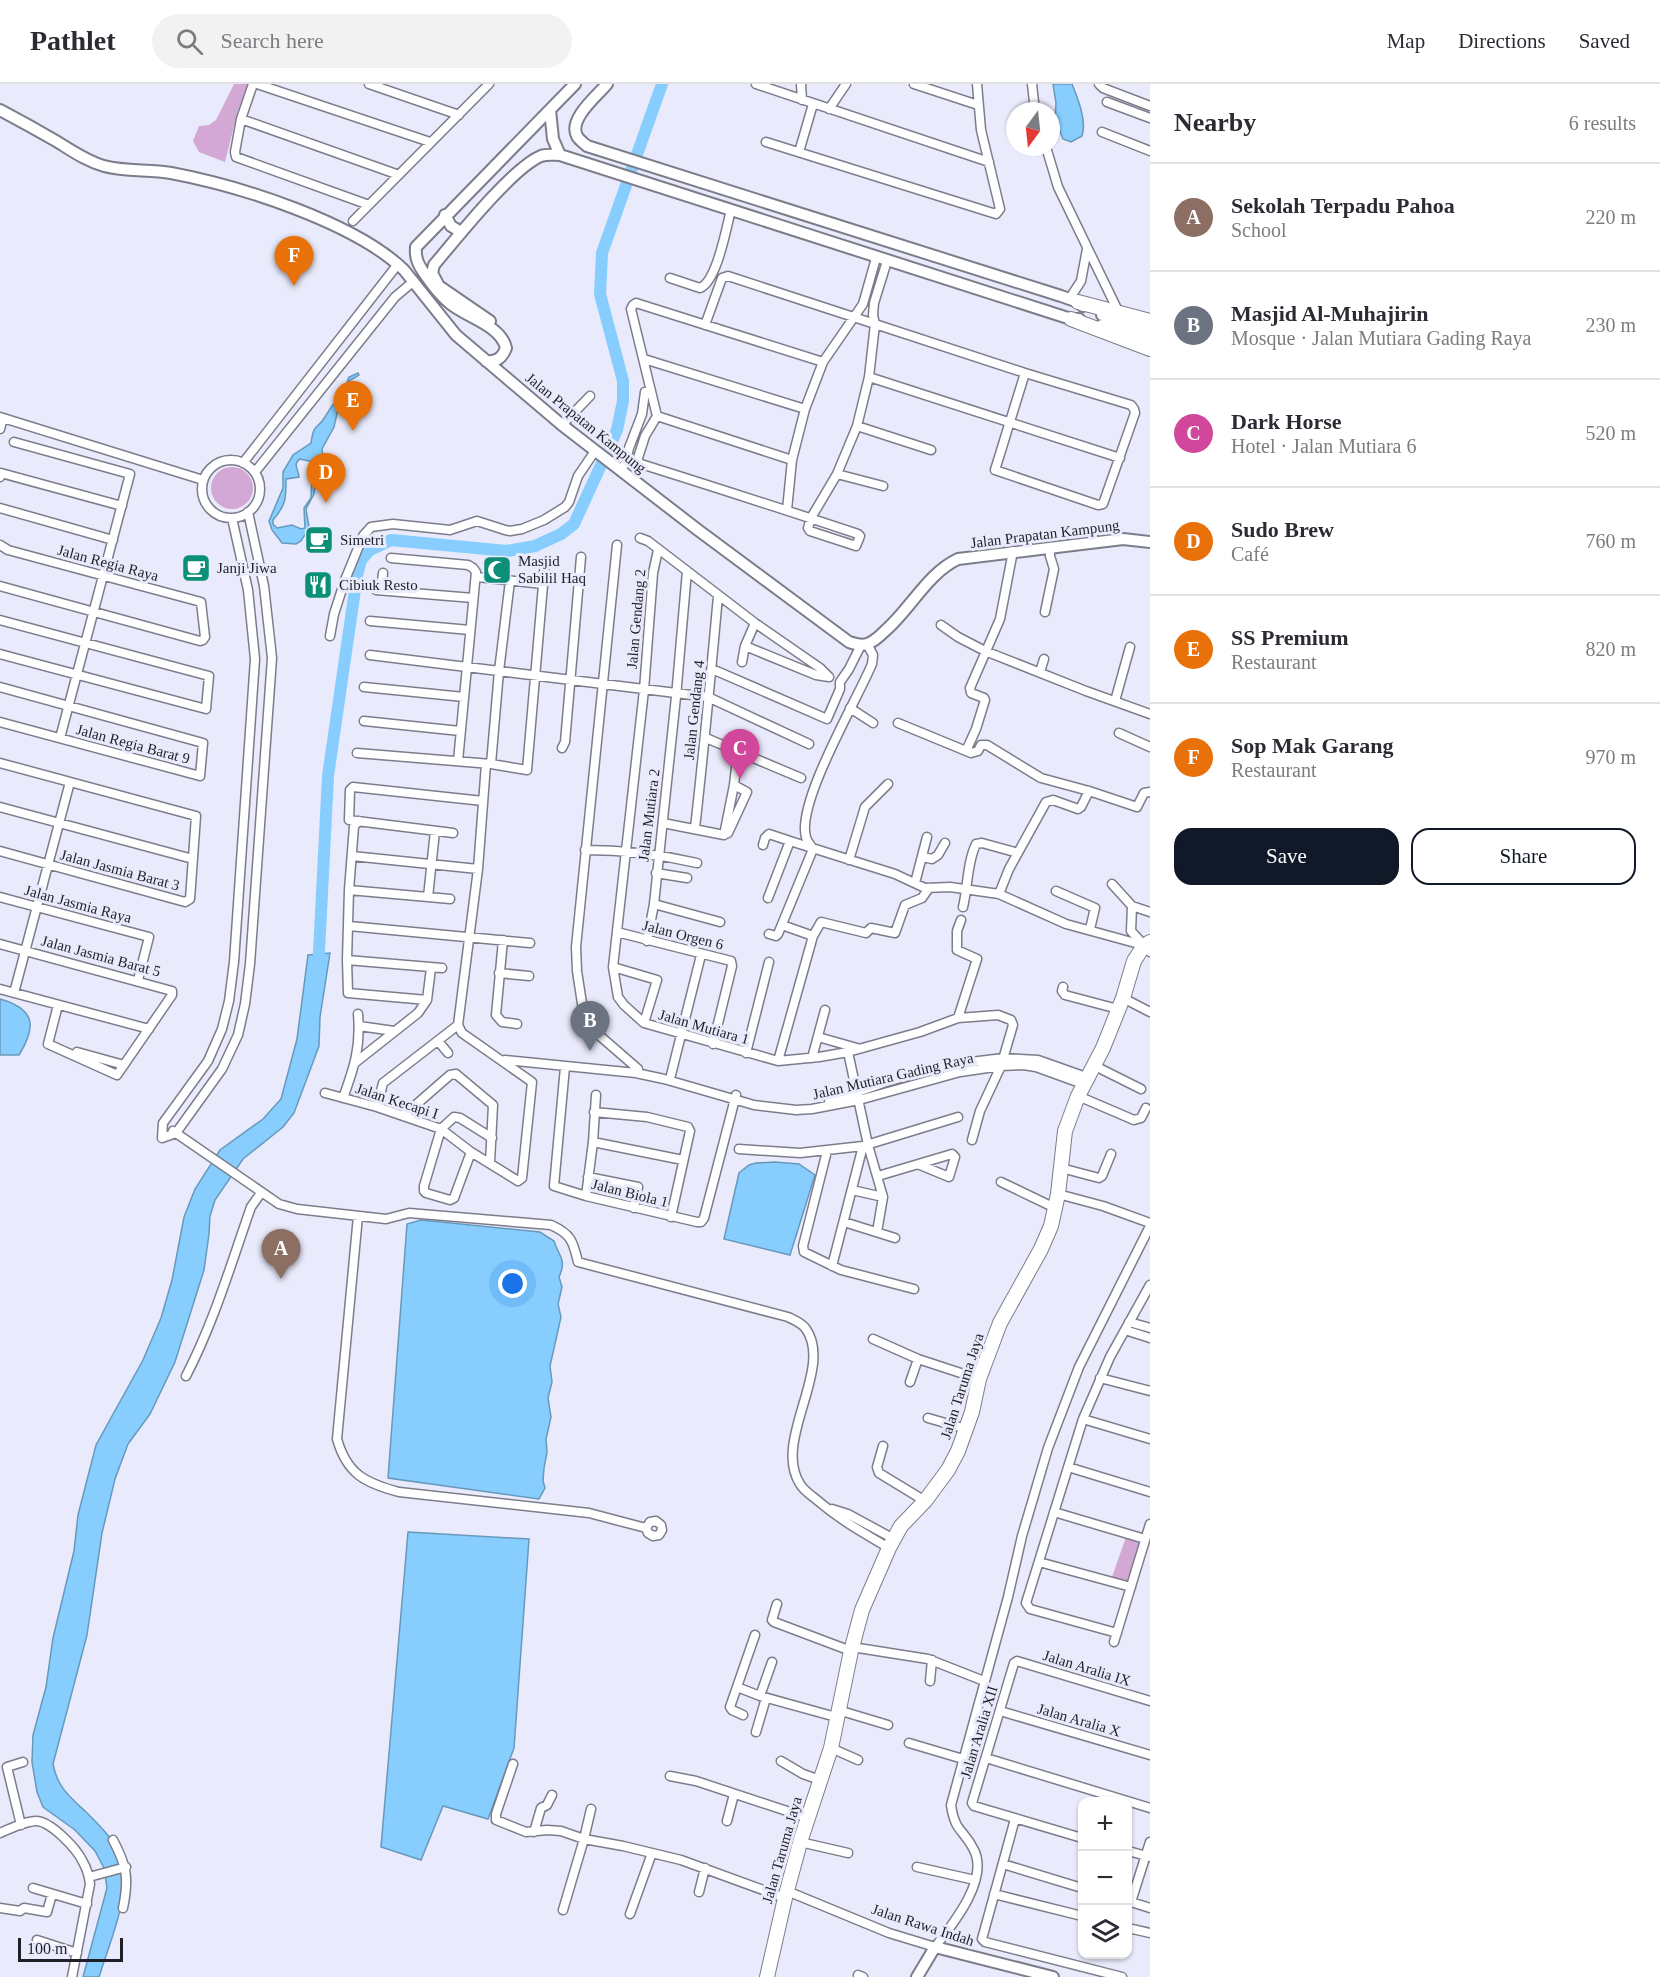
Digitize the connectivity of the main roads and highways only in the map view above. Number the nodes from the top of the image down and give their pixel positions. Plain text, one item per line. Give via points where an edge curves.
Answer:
1 (1077, 302) road end
2 (1076, 319) road end
3 (1150, 321) edge
4 (1150, 349) edge
5 (1147, 947) edge
6 (767, 1977) edge

1 - 3 main road
2 - 4 main road
5 - 6 main road, Jalan Taruma Jaya via 1134,961 1103,1048 1065,1131 1051,1226 1000,1323 979,1379 966,1430 948,1470 891,1544 862,1610 831,1748 800,1842

